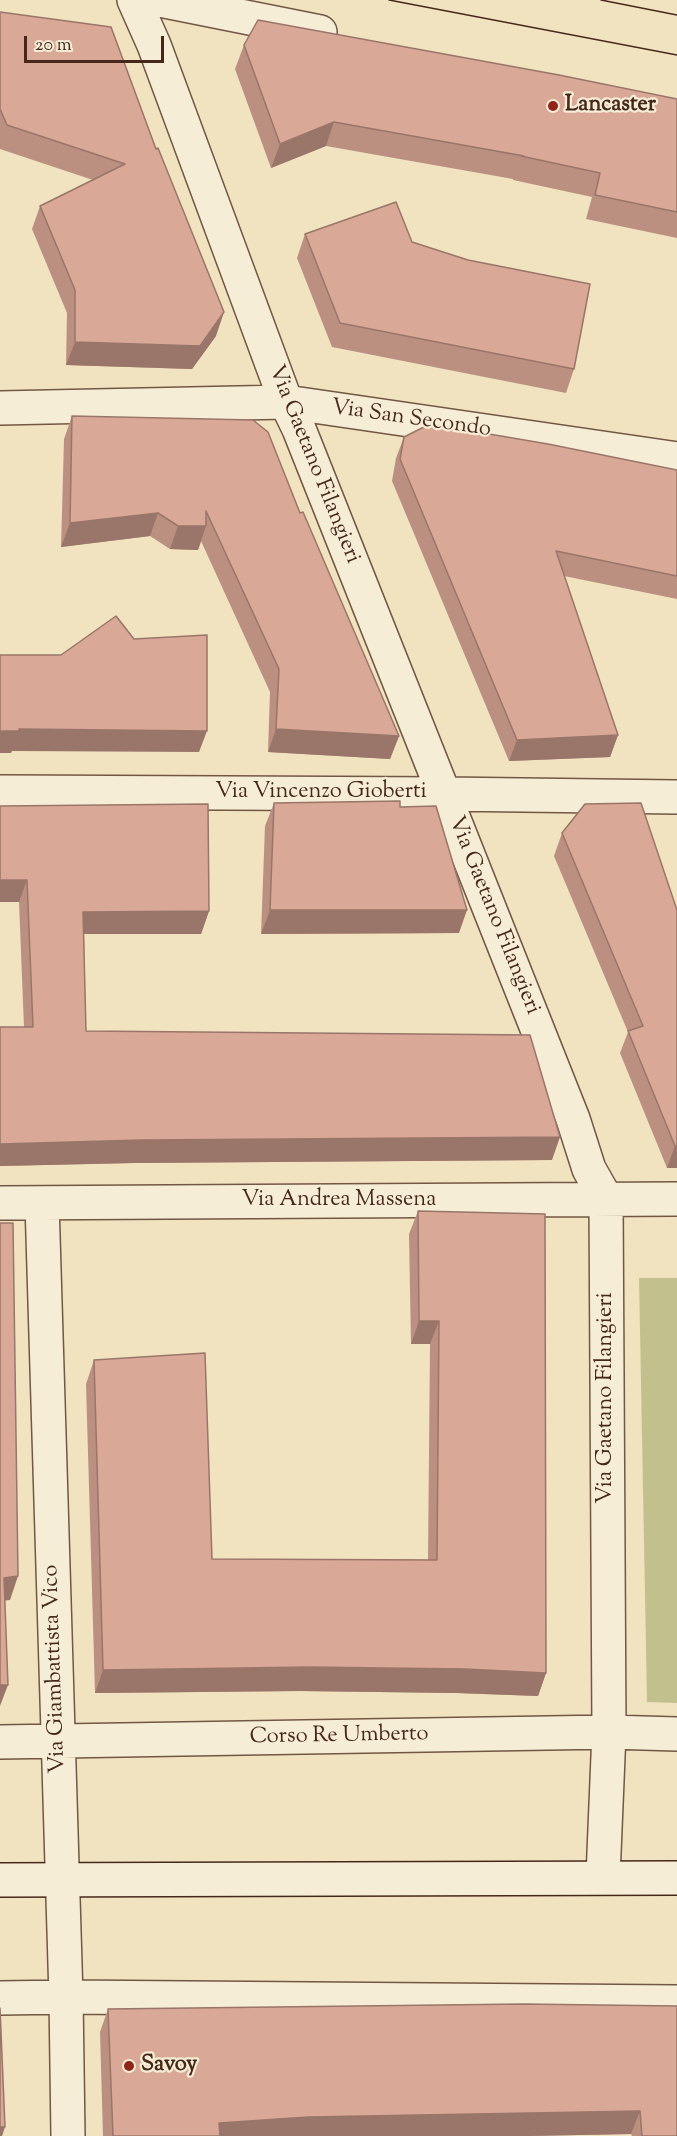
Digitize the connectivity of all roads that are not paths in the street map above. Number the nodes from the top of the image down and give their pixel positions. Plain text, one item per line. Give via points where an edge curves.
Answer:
1 (134, 0) edge
2 (160, 0) edge
3 (348, 38) edge
4 (286, 402) junction
5 (0, 408) edge
6 (677, 459) edge
7 (0, 792) edge
8 (445, 794) junction
9 (677, 797) edge
10 (606, 1199) junction
11 (677, 1199) edge
12 (0, 1203) edge
13 (42, 1203) junction
14 (609, 1732) junction
15 (677, 1734) edge
16 (0, 1742) edge
17 (58, 1742) junction
18 (603, 1877) junction
19 (677, 1878) edge
20 (0, 1880) edge
21 (62, 1880) junction
22 (66, 1996) junction
23 (0, 1998) edge
24 (677, 2002) edge
25 (68, 2136) edge

1 - 4 street, Via Gaetano Filangieri
2 - 3 street
4 - 5 street, Via San Secondo
4 - 6 street, Via San Secondo
4 - 8 street, Via Gaetano Filangieri
7 - 8 street, Via Vincenzo Gioberti
8 - 9 street, Via Vincenzo Gioberti
8 - 10 street, Via Gaetano Filangieri via 589,1168
10 - 11 street, Via Andrea Massena
10 - 13 street, Via Andrea Massena
10 - 14 street, Via Gaetano Filangieri
12 - 13 street, Via Andrea Massena
13 - 17 street, Via Giambattista Vico
14 - 15 street, Corso Re Umberto
14 - 17 street, Corso Re Umberto
14 - 18 street, Via Gaetano Filangieri
16 - 17 street, Corso Re Umberto
17 - 21 street, Via Giambattista Vico
18 - 19 street
18 - 21 street
20 - 21 street
21 - 22 street, Via Giambattista Vico
22 - 23 street
22 - 24 street
22 - 25 street, Via Giambattista Vico

